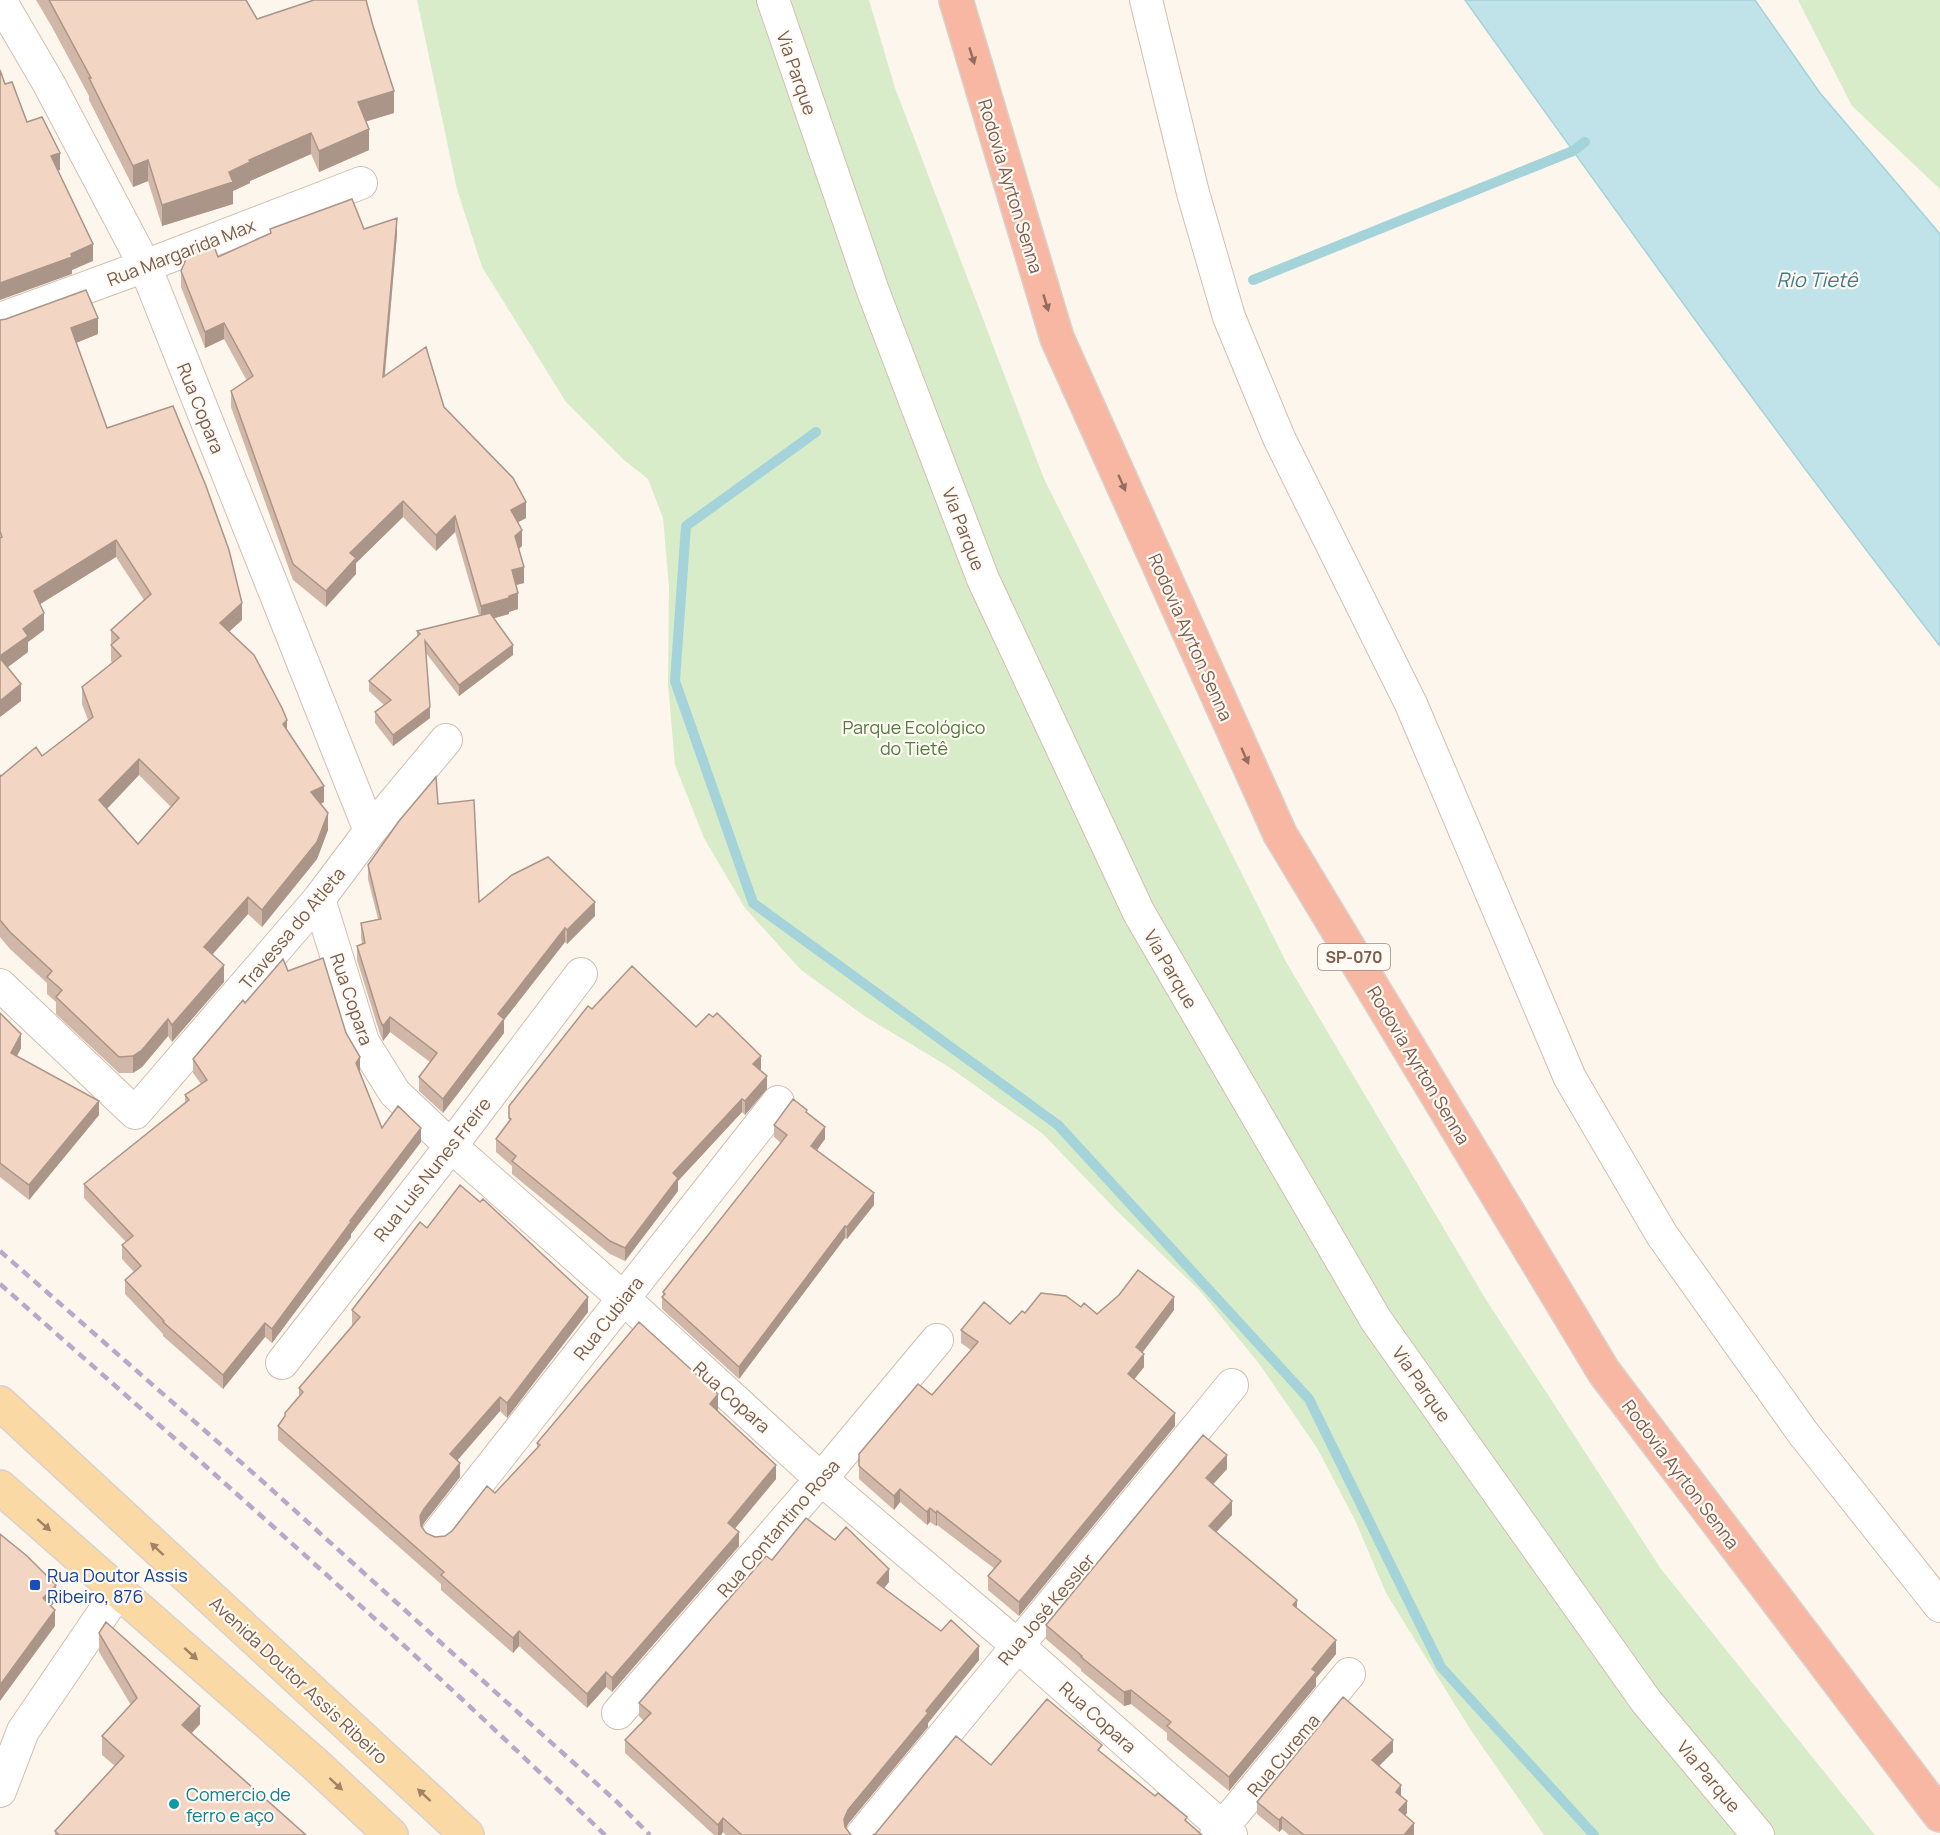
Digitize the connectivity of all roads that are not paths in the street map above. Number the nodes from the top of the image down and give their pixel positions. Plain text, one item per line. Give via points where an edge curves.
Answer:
1 (0, 0) edge
2 (773, 0) edge
3 (956, 0) edge
4 (1146, 0) edge
5 (361, 183) dead end
6 (145, 266) junction
7 (0, 319) edge
8 (446, 740) dead end
9 (370, 831) junction
10 (319, 898) junction
11 (580, 974) dead end
12 (0, 985) edge
13 (778, 1102) dead end
14 (451, 1146) junction
15 (623, 1298) junction
16 (937, 1341) dead end
17 (282, 1363) dead end
18 (1232, 1385) dead end
19 (0, 1403) edge
20 (821, 1479) junction
21 (0, 1487) edge
22 (438, 1534) edge
23 (119, 1590) junction
24 (1940, 1606) edge
25 (1017, 1645) junction
26 (1349, 1674) dead end
27 (618, 1713) dead end
28 (0, 1791) edge
29 (1940, 1815) edge
30 (1223, 1832) edge
31 (391, 1835) edge
32 (467, 1835) edge
33 (862, 1835) edge
34 (1758, 1835) edge

1 - 6 street, Rua Copara
2 - 34 street, Via Parque via 873,291 983,579 1139,913 1376,1320 1646,1701
3 -> 29 highway, Rodovia Ayrton Senna / SP-070 via 1057,338 1280,834 1604,1372
4 - 24 street via 1193,193 1229,317 1279,438 1411,704 1570,1078 1669,1244 1803,1434
5 - 6 street, Rua Margarida Max
6 - 7 street, Rua Margarida Max
6 - 9 street, Rua Copara
8 - 9 street, Travessa do Atleta
9 - 10 street, Travessa do Atleta
10 - 12 street, Travessa do Atleta via 135,1113
10 - 14 street, Rua Copara via 363,1042 395,1093
11 - 14 street, Rua Luis Nunes Freire
13 - 15 street, Rua Cubiara
14 - 15 street, Rua Copara
14 - 17 street, Rua Luis Nunes Freire
15 - 20 street, Rua Copara
15 - 22 street, Rua Cubiara
16 - 20 street, Rua Contantino Rosa
18 - 25 street, Rua José Kessler
32 -> 19 main road, Avenida Doutor Assis Ribeiro
20 - 25 street, Rua Copara
20 - 27 street, Rua Contantino Rosa
21 -> 23 main road
23 - 28 street via 23,1731
23 -> 31 main road
25 - 30 street, Rua Copara
25 - 33 street, Rua José Kessler
26 - 30 street, Rua Curema

